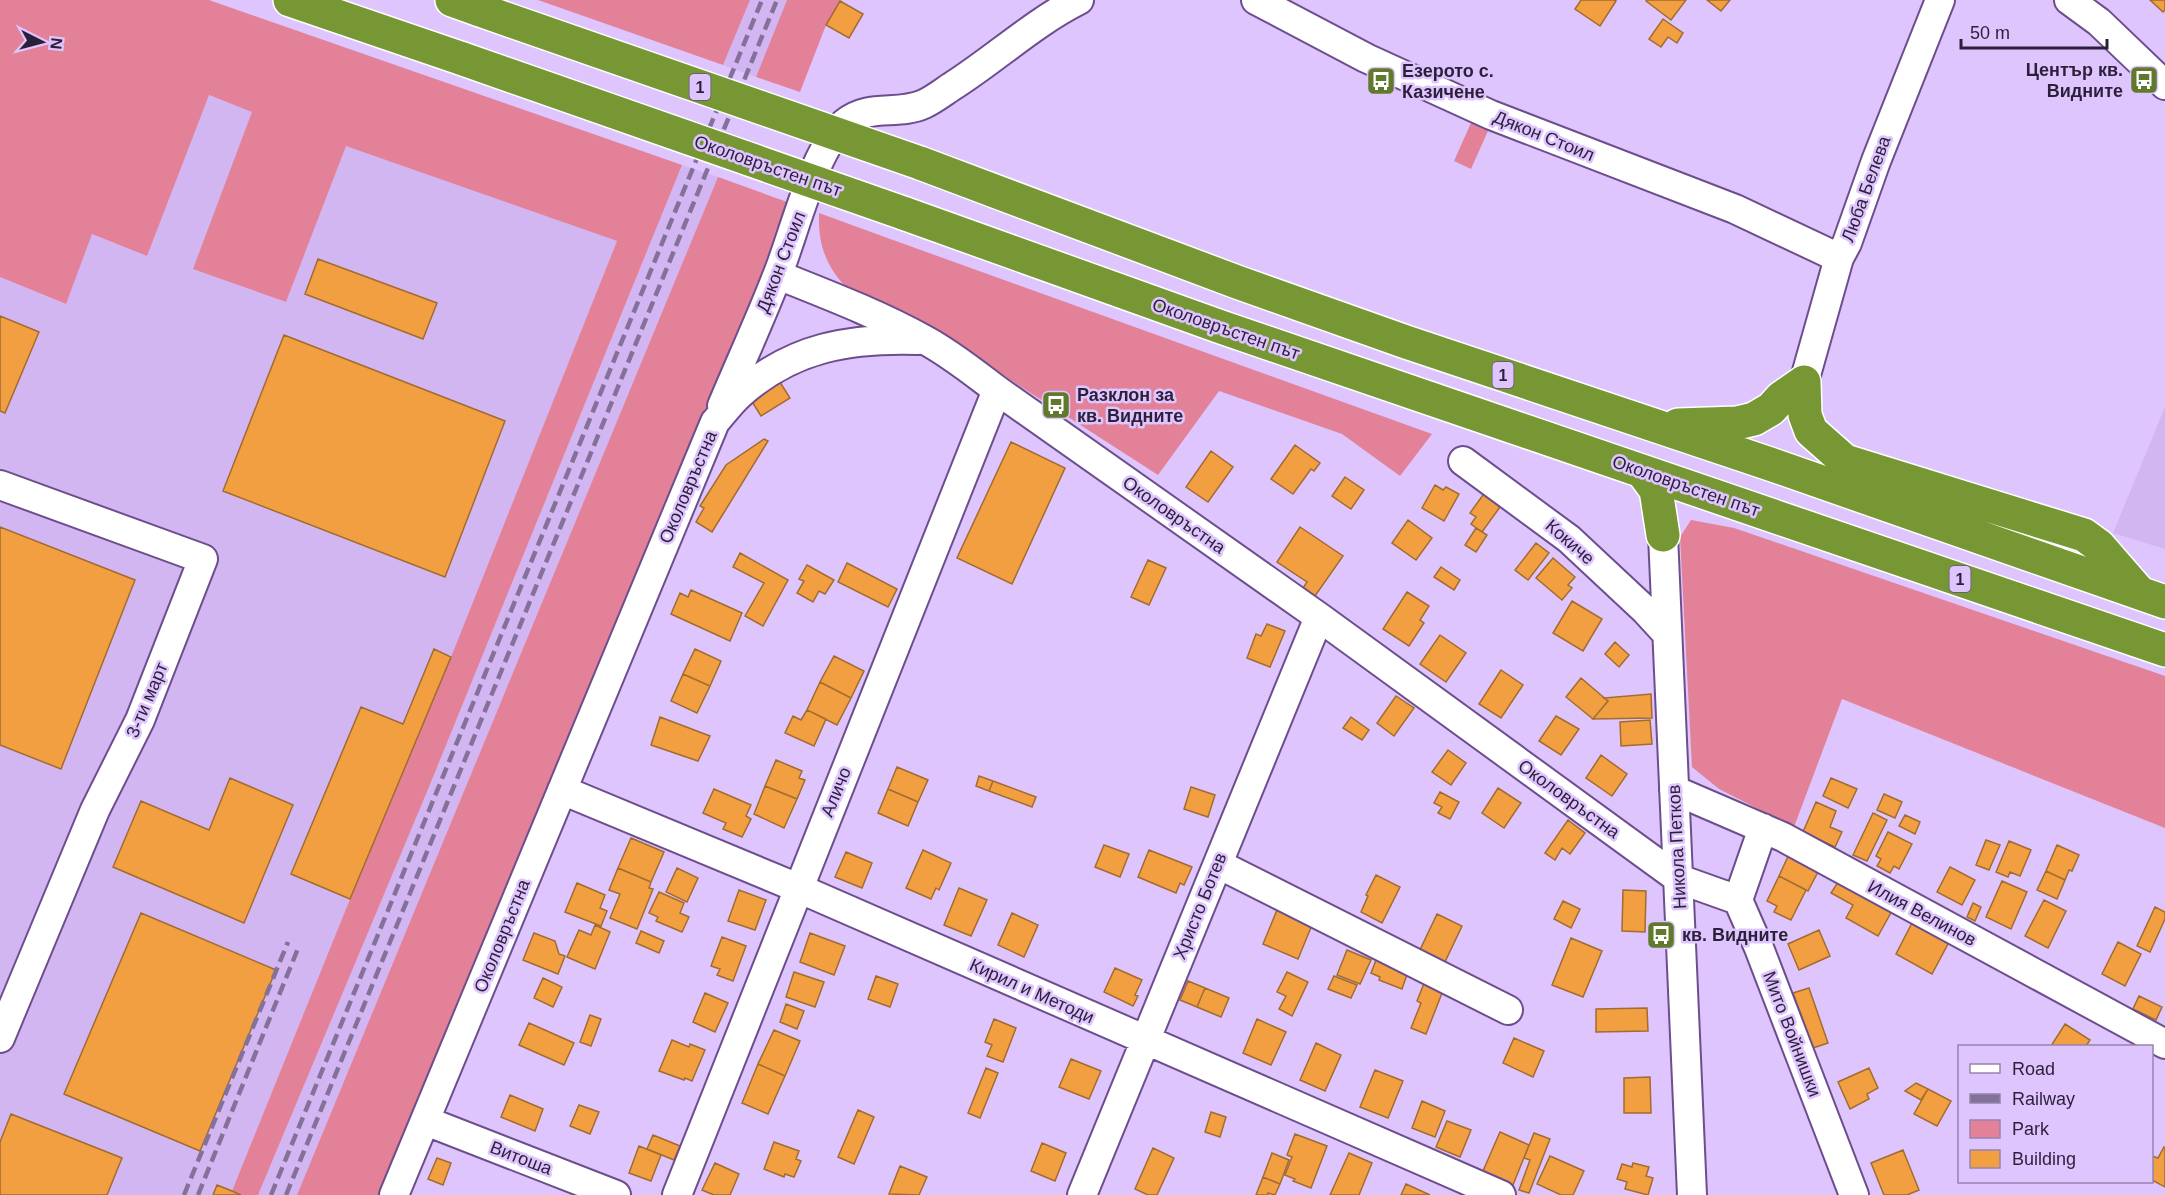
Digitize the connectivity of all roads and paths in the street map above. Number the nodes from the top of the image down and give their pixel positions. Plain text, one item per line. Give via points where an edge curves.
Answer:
1 (290, 0) edge
2 (1079, 0) edge
3 (1256, 0) edge
4 (2069, 0) edge
5 (1934, 2) edge
6 (466, 5) edge
7 (2165, 85) edge
8 (1839, 258) junction
9 (778, 275) junction
10 (926, 340) junction
11 (1804, 382) junction
12 (997, 390) junction
13 (715, 422) junction
14 (1654, 426) junction
15 (1463, 461) dead end
16 (1642, 471) junction
17 (0, 485) edge
18 (1713, 494) junction
19 (1663, 535) junction
20 (2152, 597) edge
21 (1319, 617) junction
22 (1667, 634) junction
23 (2165, 650) edge
24 (562, 790) junction
25 (1674, 790) junction
26 (1763, 828) junction
27 (1218, 864) junction
28 (1679, 879) junction
29 (798, 888) junction
30 (1738, 900) junction
31 (1508, 1010) dead end
32 (0, 1038) edge
33 (1145, 1040) junction
34 (2165, 1044) edge
35 (426, 1120) junction
36 (394, 1195) edge
37 (616, 1195) edge
38 (677, 1195) edge
39 (1082, 1195) edge
40 (1501, 1195) edge
41 (1692, 1195) edge
42 (1854, 1195) edge

1 - 16 highway, Околовръстен път / 1, bridge via 1231,331
2 - 9 street, Дякон Стоил via 923,105 873,110 845,123 819,160
3 - 8 street, Дякон Стоил via 1366,58 1491,116 1735,209
4 - 7 street via 2099,22
5 - 8 street, Люба Белева
6 - 14 highway, 1, bridge via 920,164 1271,294
8 - 11 street, Люба Белева
9 - 10 street
9 - 13 street, Дякон Стоил
10 - 12 street, Околовръстна
10 - 13 street, Околовръстна via 882,339 819,348 761,377 738,395
11 - 14 highway via 1754,419
11 - 20 highway via 1804,415 1811,431 1845,460 2084,534
12 - 21 street, Околовръстна
12 - 29 street, Аличо
13 - 24 street, Околовръстна
14 - 20 highway, 1
15 - 22 street, Кокиче via 1569,539
16 - 18 highway, Околовръстен път / 1
16 - 19 highway via 1656,490
17 - 32 street, 3-ти март via 203,559 140,720 95,810
18 - 19 highway via 1686,508
18 - 23 highway, Околовръстен път / 1
19 - 22 street, Никола Петков
21 - 27 street, Христо Ботев
21 - 28 street, Околовръстна
22 - 25 street, Никола Петков
24 - 29 street, Кирил и Методи
24 - 35 street, Околовръстна
25 - 26 street, Илия Велинов
25 - 28 street, Никола Петков
26 - 30 street
26 - 34 street, Илия Велинов
27 - 31 street
27 - 33 street, Христо Ботев
28 - 30 street
28 - 41 street, Никола Петков
29 - 33 street, Кирил и Методи
29 - 38 street, Аличо
30 - 42 street, Мито Войнишки
33 - 39 street, Христо Ботев
33 - 40 street, Кирил и Методи
35 - 36 street, Околовръстна
35 - 37 street, Витоша

